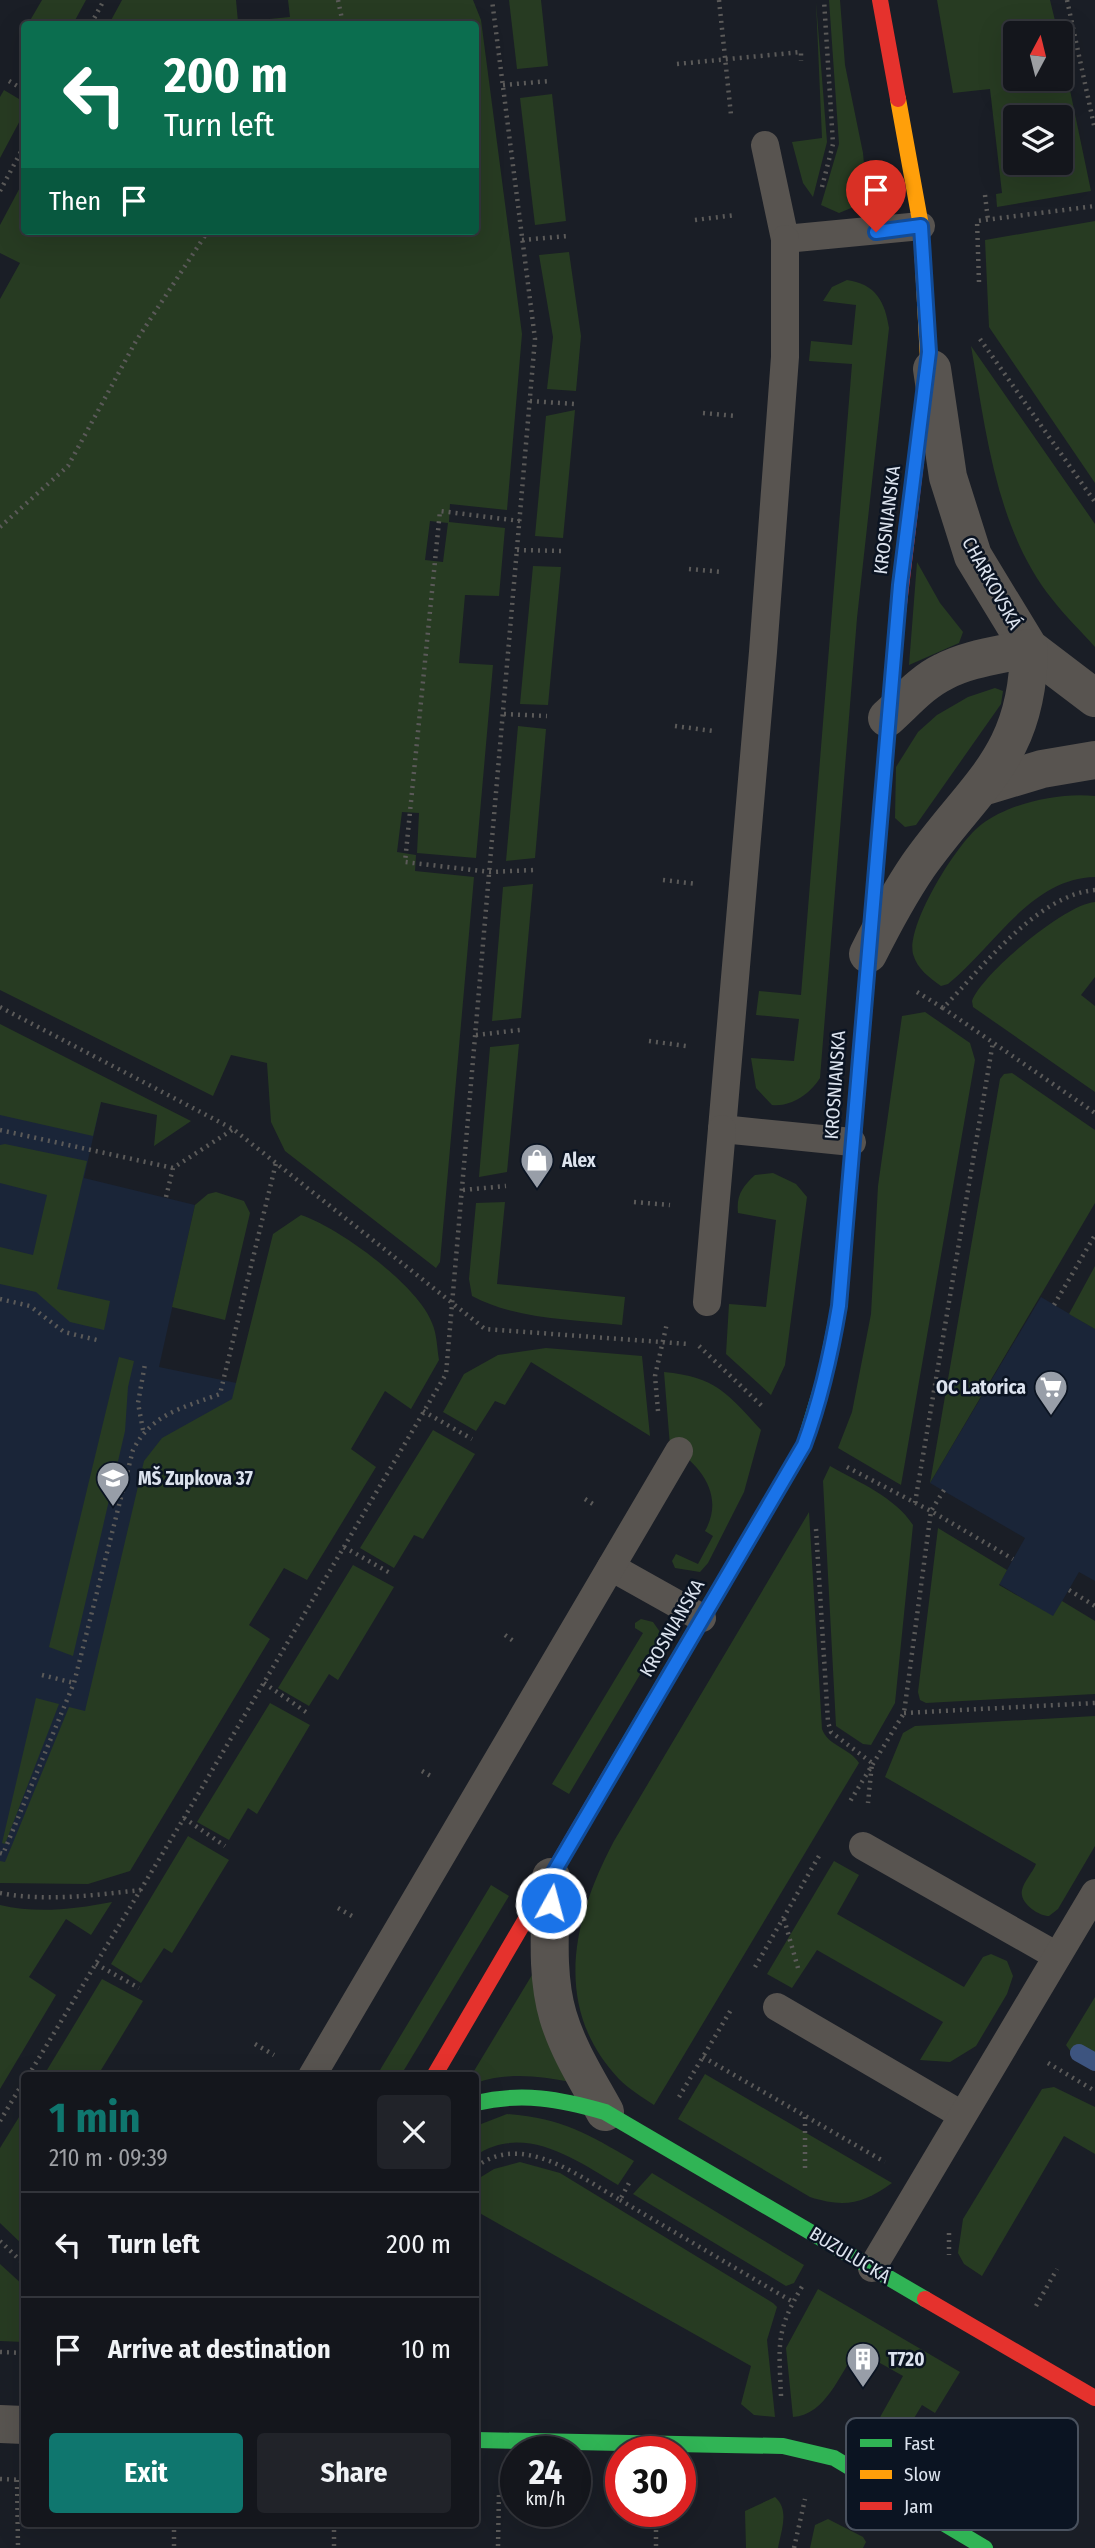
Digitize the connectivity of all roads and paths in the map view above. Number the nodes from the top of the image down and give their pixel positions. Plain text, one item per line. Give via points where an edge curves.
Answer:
1 (104, 0) edge
2 (338, 0) edge
3 (492, 0) edge
4 (824, 0) edge
5 (880, 0) edge
6 (1067, 0) edge
7 (93, 21) edge
8 (342, 21) edge
9 (801, 61) dead end
10 (677, 64) dead end
11 (9, 81) dead end
12 (550, 81) dead end
13 (503, 85) junction
14 (21, 88) edge
15 (1095, 130) edge
16 (765, 145) dead end
17 (21, 152) edge
18 (0, 191) edge
19 (820, 193) dead end
20 (985, 195) dead end
21 (1095, 206) edge
22 (988, 220) junction
23 (921, 226) junction
24 (205, 235) edge
25 (568, 236) dead end
26 (785, 239) junction
27 (522, 240) junction
28 (979, 287) dead end
29 (980, 326) dead end
30 (929, 352) junction
31 (530, 401) junction
32 (575, 404) dead end
33 (703, 413) dead end
34 (744, 417) dead end
35 (1095, 502) edge
36 (520, 521) junction
37 (0, 527) edge
38 (517, 550) junction
39 (562, 551) dead end
40 (689, 569) dead end
41 (732, 573) dead end
42 (1029, 648) junction
43 (1095, 698) edge
44 (504, 714) junction
45 (547, 716) dead end
46 (887, 718) junction
47 (675, 726) dead end
48 (719, 731) dead end
49 (1095, 760) edge
50 (982, 787) junction
51 (534, 870) dead end
52 (490, 872) junction
53 (663, 880) dead end
54 (705, 884) dead end
55 (1095, 890) edge
56 (866, 958) junction
57 (0, 1007) edge
58 (520, 1030) dead end
59 (476, 1034) junction
60 (649, 1041) dead end
61 (993, 1042) junction
62 (691, 1047) dead end
63 (1095, 1113) edge
64 (233, 1129) junction
65 (722, 1129) junction
66 (0, 1130) edge
67 (852, 1142) junction
68 (276, 1163) junction
69 (173, 1168) junction
70 (506, 1186) dead end
71 (463, 1190) junction
72 (166, 1197) dead end
73 (634, 1202) dead end
74 (678, 1206) dead end
75 (1095, 1235) edge
76 (0, 1299) edge
77 (708, 1302) dead end
78 (454, 1305) junction
79 (1054, 1305) dead end
80 (101, 1341) dead end
81 (145, 1364) dead end
82 (423, 1411) junction
83 (143, 1430) junction
84 (472, 1438) dead end
85 (804, 1445) junction
86 (679, 1451) dead end
87 (944, 1490) dead end
88 (915, 1503) junction
89 (931, 1511) junction
90 (344, 1547) junction
91 (1013, 1559) dead end
92 (611, 1567) junction
93 (390, 1573) dead end
94 (1069, 1590) dead end
95 (1095, 1606) edge
96 (702, 1618) junction
97 (42, 1675) dead end
98 (264, 1683) junction
99 (74, 1684) junction
100 (1095, 1703) edge
101 (306, 1712) dead end
102 (904, 1713) junction
103 (872, 1763) junction
104 (845, 1811) dead end
105 (184, 1818) junction
106 (225, 1846) dead end
107 (863, 1846) dead end
108 (824, 1847) dead end
109 (0, 1853) edge
110 (551, 1877) junction
111 (141, 1889) junction
112 (0, 1893) edge
113 (1095, 1893) edge
114 (1057, 1956) junction
115 (96, 1964) junction
116 (750, 1976) dead end
117 (139, 1988) dead end
118 (737, 2000) dead end
119 (777, 2007) dead end
120 (704, 2057) junction
121 (30, 2072) edge
122 (314, 2072) edge
123 (436, 2072) edge
124 (1041, 2074) dead end
125 (1095, 2091) edge
126 (21, 2092) edge
127 (479, 2102) edge
128 (605, 2112) junction
129 (962, 2115) junction
130 (0, 2121) edge
131 (653, 2139) junction
132 (884, 2162) dead end
133 (479, 2166) edge
134 (621, 2200) junction
135 (951, 2224) dead end
136 (0, 2241) edge
137 (21, 2261) edge
138 (954, 2264) dead end
139 (872, 2268) junction
140 (1057, 2269) dead end
141 (1031, 2316) dead end
142 (0, 2352) edge
143 (21, 2353) edge
144 (780, 2377) dead end
145 (1095, 2398) edge
146 (0, 2424) edge
147 (21, 2425) edge
148 (479, 2440) edge
149 (846, 2465) edge
150 (0, 2479) edge
151 (17, 2480) junction
152 (21, 2480) edge
153 (499, 2485) dead end
154 (795, 2492) dead end
155 (806, 2495) junction
156 (818, 2502) dead end
157 (174, 2527) edge
158 (334, 2527) edge
159 (656, 2527) edge
160 (955, 2530) edge
161 (18, 2546) dead end
162 (174, 2546) dead end
163 (334, 2546) dead end
164 (498, 2546) edge
165 (656, 2546) dead end
166 (794, 2548) edge
167 (985, 2548) edge

1 - 7 path
2 - 8 path
3 - 13 path
4 - 19 path via 833,144
5 - 23 street, KROSNIANSKA
6 - 15 path
9 - 10 path via 801,52
11 - 14 path
12 - 13 path
13 - 27 path
16 - 26 lane
17 - 18 path
20 - 22 path
21 - 22 path
22 - 28 path via 977,221
23 - 26 lane
23 - 30 street, KROSNIANSKA
24 - 37 path via 136,341 68,466
25 - 27 path
26 - 65 lane via 784,371
27 - 31 path via 535,339
29 - 35 path via 981,339
30 - 42 street, CHARKOVSKÁ via 948,477 963,531 990,586
30 - 46 street, KROSNIANSKA
31 - 32 path
31 - 36 path
33 - 34 path
36 - 38 path
36 - 52 path via 440,511 405,862
38 - 39 path
38 - 44 path
40 - 41 path
42 - 43 street, CHARKOVSKÁ
42 - 46 street via 943,672
42 - 50 street via 1024,706 1002,758
44 - 45 path
44 - 52 path
46 - 56 street, KROSNIANSKA
47 - 48 path
49 - 50 street via 1042,769
50 - 56 street via 918,866
51 - 52 path
52 - 59 path
53 - 54 path
55 - 61 path via 1075,892 1044,910 943,1008
56 - 67 street, KROSNIANSKA
57 - 64 path
58 - 59 path
59 - 71 path
60 - 62 path
61 - 63 path
61 - 88 path
64 - 68 path
64 - 69 path
65 - 67 lane
65 - 77 lane
66 - 69 path
67 - 85 street, KROSNIANSKA via 839,1306 818,1406
68 - 78 path
68 - 83 path via 220,1394 164,1415
69 - 72 path
70 - 71 path
71 - 78 path
73 - 74 path
75 - 79 path
76 - 80 path via 30,1306 64,1332
78 - 82 path via 446,1374
78 - 85 path via 485,1329 698,1345
81 - 83 path via 138,1403
82 - 84 path
82 - 90 path
83 - 99 path via 133,1450
85 - 88 path
85 - 96 street, KROSNIANSKA
85 - 103 path via 814,1504 828,1722 831,1732
86 - 92 lane
87 - 89 path
88 - 89 path
89 - 91 path
89 - 102 path
90 - 93 path
90 - 98 path
92 - 96 lane
92 - 122 lane
94 - 95 path
96 - 110 street, KROSNIANSKA
97 - 99 path
98 - 101 path
98 - 105 path
99 - 109 path via 4,1854
100 - 102 path
102 - 103 path
103 - 104 path
105 - 106 path
105 - 111 path
107 - 114 lane
108 - 116 path
110 - 123 street, KROSNIANSKA
110 - 128 street via 551,1982 558,2015 569,2047
111 - 112 path via 80,1897 27,1898
111 - 115 path
113 - 114 lane
114 - 129 lane
115 - 117 path
115 - 121 path
118 - 120 path
119 - 129 lane
120 - 131 path
120 - 132 path
124 - 125 path via 1048,2063
126 - 130 path
127 - 128 street, BUZULUCKÁ via 507,2094 545,2096
128 - 131 street, BUZULUCKÁ
129 - 139 lane
131 - 134 path
131 - 139 street, BUZULUCKÁ
133 - 134 path via 502,2155 540,2158
134 - 144 path via 793,2302 778,2343
135 - 138 path via 949,2257
136 - 137 path
139 - 145 street, BUZULUCKÁ
140 - 141 path
142 - 143 path
146 - 147 street
148 - 149 street via 783,2446 810,2450
150 - 151 path
151 - 152 path
151 - 161 path
153 - 164 path
154 - 155 path
155 - 156 path
155 - 166 path
157 - 162 path
158 - 163 path
159 - 165 path
160 - 167 street

